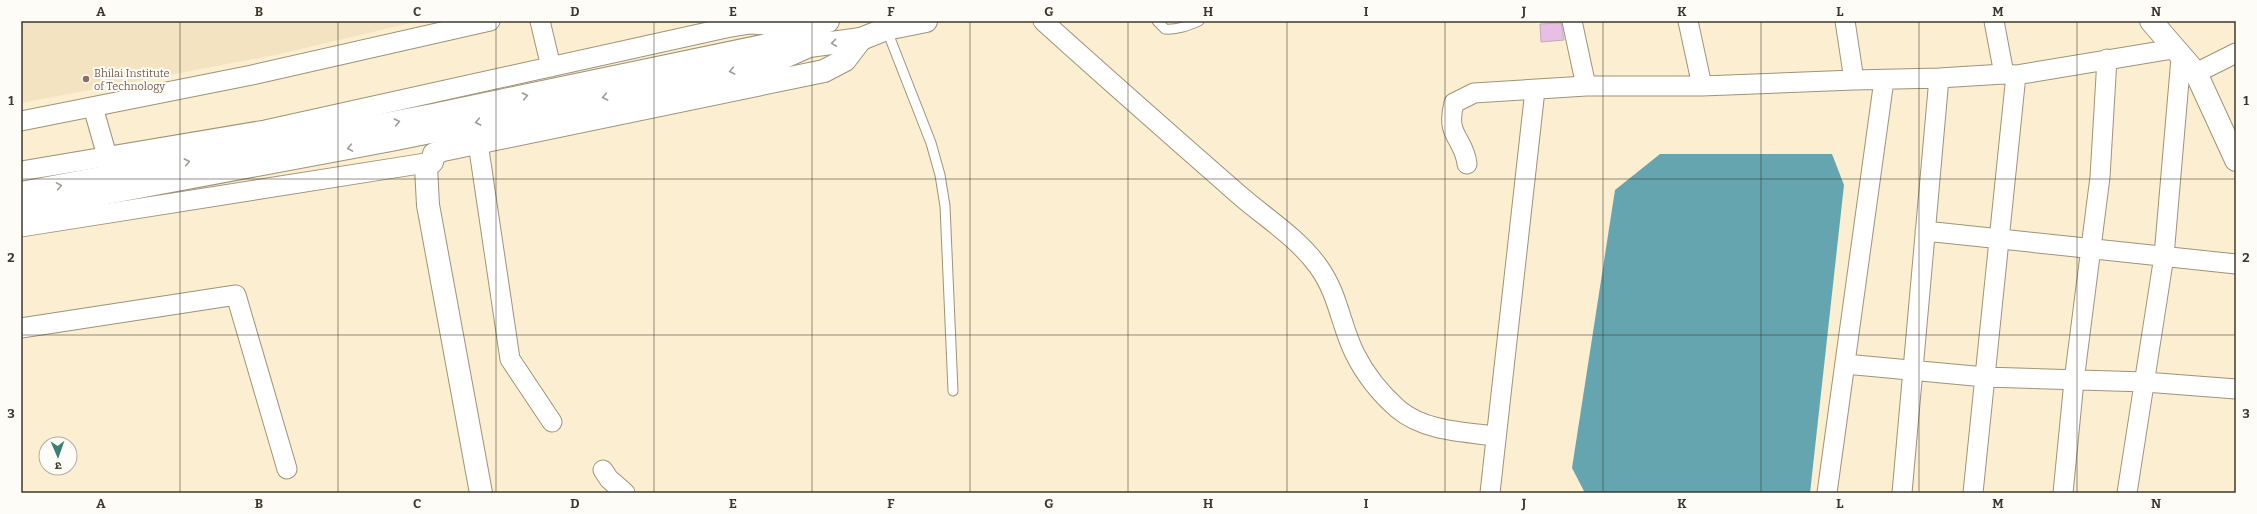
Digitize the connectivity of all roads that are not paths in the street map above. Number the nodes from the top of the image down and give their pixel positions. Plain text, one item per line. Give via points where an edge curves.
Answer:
1 (490, 21) edge
2 (540, 21) edge
3 (828, 21) edge
4 (926, 21) edge
5 (1043, 21) edge
6 (1157, 21) edge
7 (1199, 21) edge
8 (1572, 21) edge
9 (1688, 21) edge
10 (1845, 21) edge
11 (1994, 21) edge
12 (2151, 21) edge
13 (886, 25) edge
14 (803, 27) junction
15 (861, 39) junction
16 (2177, 53) junction
17 (2236, 53) edge
18 (769, 54) junction
19 (2107, 59) junction
20 (551, 67) junction
21 (2196, 73) junction
22 (2010, 74) junction
23 (1939, 78) junction
24 (1854, 80) junction
25 (1884, 80) junction
26 (1586, 86) junction
27 (1702, 86) junction
28 (1534, 90) junction
29 (93, 107) junction
30 (21, 122) edge
31 (478, 143) junction
32 (107, 156) junction
33 (2236, 160) edge
34 (432, 162) junction
35 (1467, 164) dead end
36 (21, 172) edge
37 (21, 193) edge
38 (21, 209) edge
39 (21, 227) edge
40 (1925, 231) junction
41 (2000, 239) junction
42 (2091, 249) junction
43 (2164, 256) junction
44 (2236, 264) edge
45 (21, 328) edge
46 (1845, 364) junction
47 (1913, 370) junction
48 (1985, 377) junction
49 (2074, 382) junction
50 (2145, 382) junction
51 (2236, 388) edge
52 (953, 391) dead end
53 (552, 422) dead end
54 (1496, 436) junction
55 (287, 469) dead end
56 (604, 470) dead end
57 (481, 493) edge
58 (625, 493) edge
59 (1490, 493) edge
60 (1827, 493) edge
61 (1902, 493) edge
62 (1973, 493) edge
63 (2063, 493) edge
64 (2127, 493) edge

1 - 29 street via 252,75
2 - 20 street
3 - 14 main road
4 - 13 main road
5 - 54 street via 1239,195 1288,234 1318,266 1336,296 1355,353 1370,379 1398,409 1418,422 1449,430
6 - 7 lane via 1164,29 1172,29
8 - 26 street
9 - 27 street
10 - 24 street
11 - 22 street
12 - 16 main road
13 - 15 main road
13 - 52 lane via 931,143 940,175 945,206
14 - 18 main road
14 - 20 street via 750,24
15 -> 18 main road
15 - 31 main road via 845,60 824,71
16 - 19 street
16 - 21 main road
16 - 43 street
17 - 21 street
37 -> 18 main road
18 -> 38 main road via 391,140
19 - 22 street
19 - 42 street via 2100,177
20 - 32 street via 265,130
21 - 33 main road
22 - 23 street
22 - 41 street
23 - 25 street
23 - 40 street
24 - 25 street
24 - 27 street
25 - 46 street
26 - 27 street
26 - 28 street
28 - 35 street via 1474,93 1454,103 1451,115 1452,131 1466,155
28 - 54 street
29 - 30 street
29 - 32 street
31 - 34 main road via 443,150 434,154
31 - 53 street via 510,359
32 - 36 street
34 - 39 street
34 - 57 main road via 426,167 428,205
40 - 41 street
40 - 47 street
41 - 42 street
41 - 48 street
42 - 43 street
42 - 49 street
43 - 44 street
43 - 50 street
45 - 55 street via 236,295
46 - 47 street
46 - 60 street
47 - 48 street
47 - 61 street
48 - 49 street
48 - 62 street
49 - 50 street
49 - 63 street
50 - 51 street
50 - 64 street
54 - 59 street
56 - 58 street via 609,479

